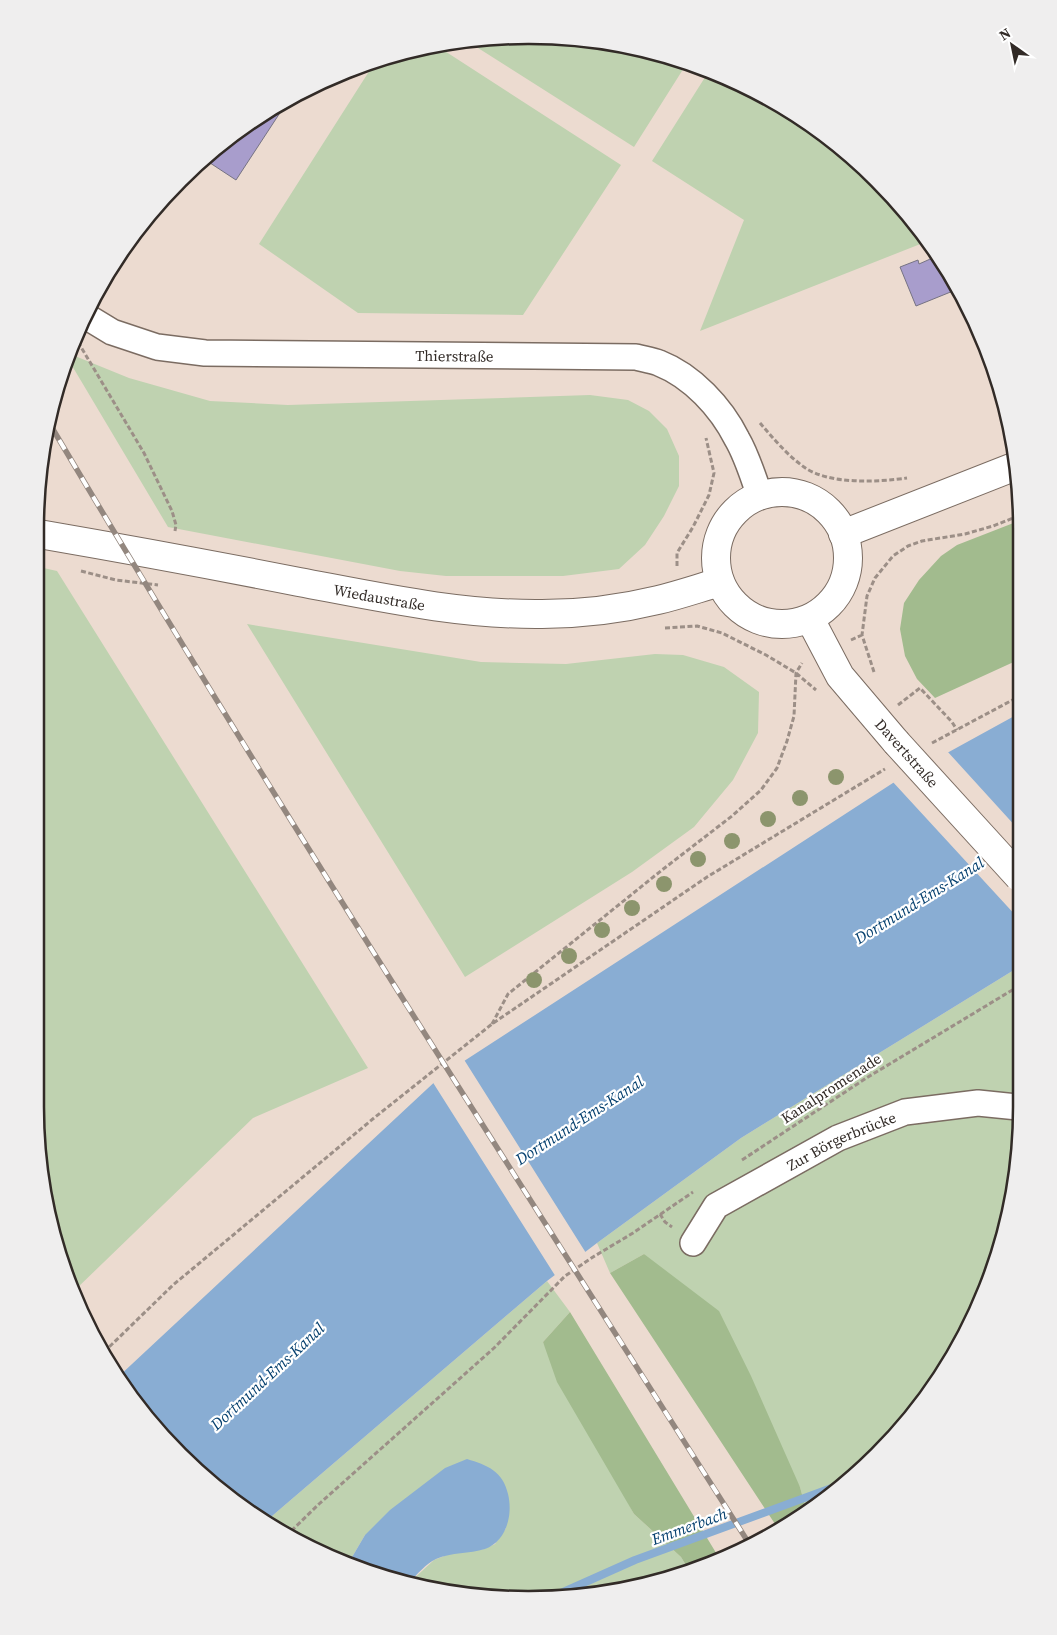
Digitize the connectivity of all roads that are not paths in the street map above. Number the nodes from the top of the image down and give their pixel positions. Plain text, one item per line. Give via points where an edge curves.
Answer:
1 (92, 320) edge
2 (1009, 469) edge
3 (760, 496) junction
4 (843, 534) junction
5 (44, 535) edge
6 (720, 582) junction
7 (810, 619) junction
8 (1013, 871) edge
9 (1013, 1106) edge
10 (693, 1243) dead end

1 - 3 street, Thierstraße via 112,332 157,347 205,353 636,357 659,363 684,377 708,397 723,416 738,439
2 - 4 main road
3 - 4 main road via 780,492 817,502 832,515
3 - 6 main road via 736,511 720,534 716,550
4 - 7 main road via 848,563 845,579 826,608
5 - 6 main road, Wiedaustraße via 392,600 498,613 592,611 658,600
6 - 7 main road via 730,600 748,616 770,624
7 - 8 main road, Davertstraße, bridge via 840,676 894,754
9 - 10 street, Zur Börgerbrücke via 978,1103 905,1112 838,1138 716,1206

